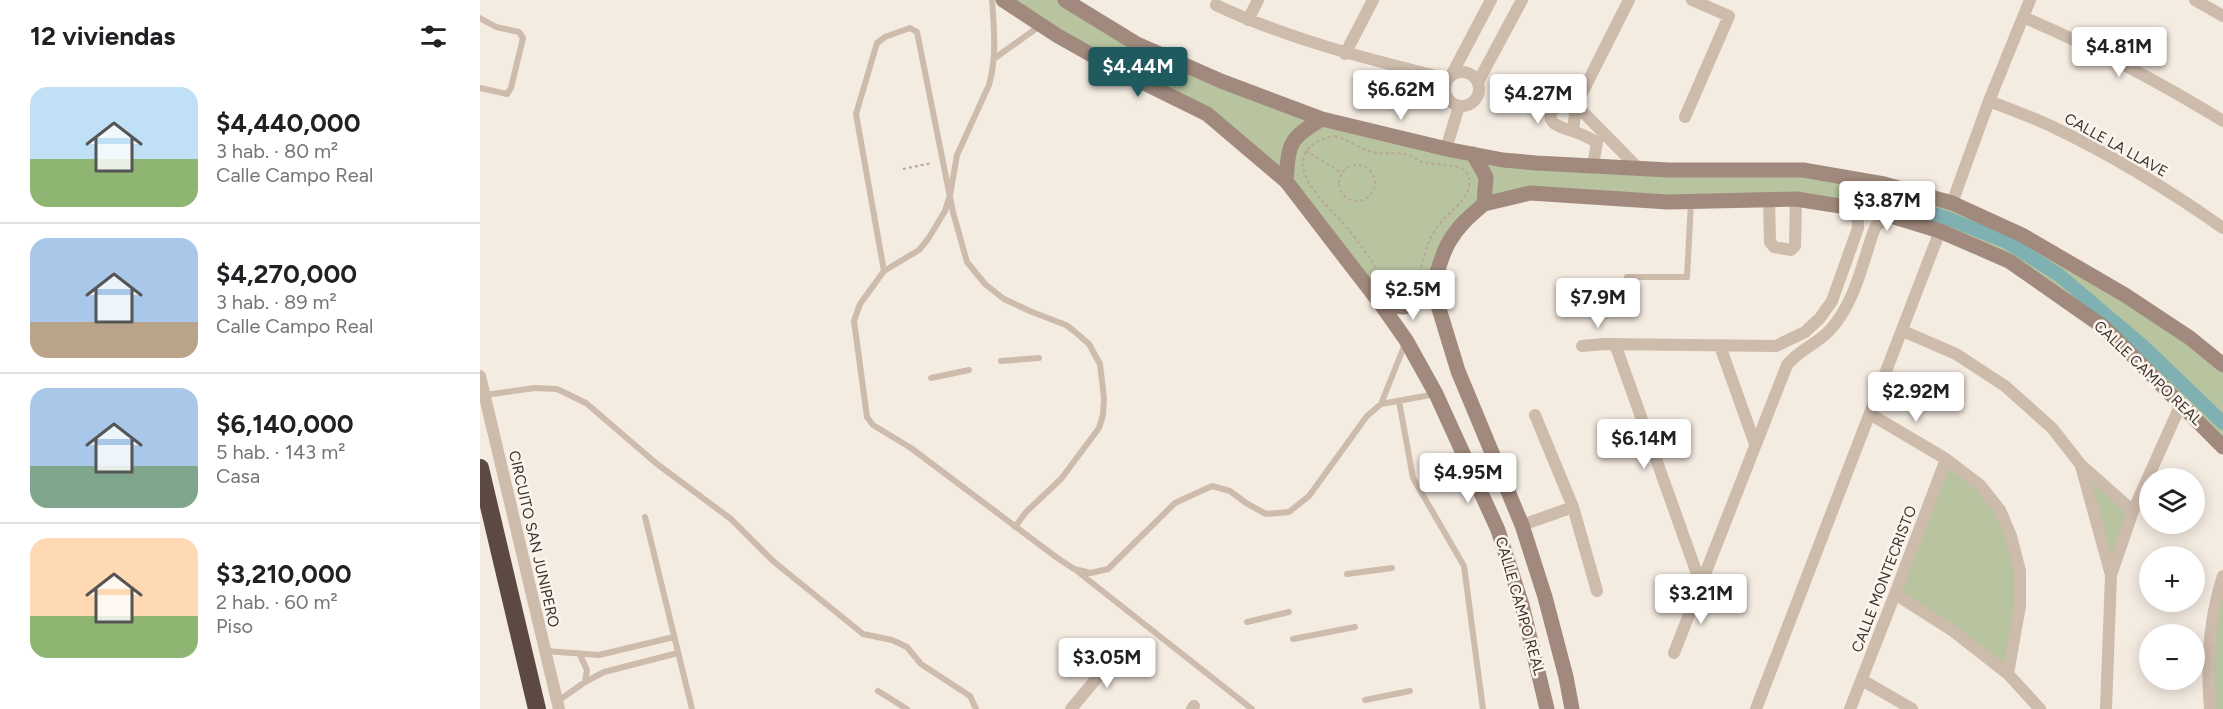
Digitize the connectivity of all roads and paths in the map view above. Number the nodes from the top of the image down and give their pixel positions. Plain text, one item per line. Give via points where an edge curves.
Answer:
1 (992, 0) edge
2 (1003, 0) edge
3 (1065, 0) edge
4 (1258, 0) edge
5 (1372, 0) edge
6 (1491, 0) edge
7 (1522, 0) edge
8 (1629, 0) edge
9 (1692, 0) edge
10 (2030, 0) edge
11 (2195, 0) edge
12 (1216, 5) dead end
13 (2223, 16) edge
14 (2023, 17) junction
15 (480, 18) edge
16 (1248, 20) junction
17 (1041, 25) junction
18 (1345, 54) junction
19 (995, 57) junction
20 (1450, 76) junction
21 (1478, 81) junction
22 (481, 89) edge
23 (1989, 100) junction
24 (1576, 105) junction
25 (1459, 106) junction
26 (1685, 117) dead end
27 (1322, 119) junction
28 (2223, 121) edge
29 (1573, 131) junction
30 (1599, 137) junction
31 (1292, 142) junction
32 (1446, 149) junction
33 (1306, 150) junction
34 (1473, 154) junction
35 (944, 160) junction
36 (1593, 166) junction
37 (903, 168) dead end
38 (1639, 169) junction
39 (1342, 173) junction
40 (1286, 181) junction
41 (950, 195) junction
42 (1796, 199) junction
43 (1770, 200) junction
44 (1691, 201) junction
45 (1952, 203) junction
46 (1484, 204) junction
47 (1852, 208) junction
48 (1890, 215) junction
49 (2223, 228) edge
50 (1940, 231) junction
51 (1846, 266) junction
52 (884, 271) junction
53 (1860, 271) junction
54 (1627, 277) dead end
55 (1432, 289) junction
56 (1835, 292) junction
57 (1850, 297) junction
58 (1380, 303) junction
59 (1903, 331) junction
60 (1406, 340) junction
61 (1615, 344) junction
62 (1582, 346) dead end
63 (1720, 346) junction
64 (1776, 346) junction
65 (1040, 358) dead end
66 (1001, 361) dead end
67 (2223, 364) edge
68 (1787, 365) junction
69 (969, 370) dead end
70 (480, 376) edge
71 (931, 378) dead end
72 (1437, 394) junction
73 (484, 395) junction
74 (1399, 401) junction
75 (1382, 404) junction
76 (2181, 404) junction
77 (1870, 414) junction
78 (1534, 415) dead end
79 (1755, 444) junction
80 (2223, 447) edge
81 (1946, 459) junction
82 (2081, 465) junction
83 (480, 468) edge
84 (1573, 507) junction
85 (2133, 511) junction
86 (645, 517) dead end
87 (1522, 525) junction
88 (1015, 527) junction
89 (1392, 568) dead end
90 (1074, 569) junction
91 (1347, 574) dead end
92 (2111, 575) junction
93 (2223, 576) edge
94 (1701, 585) junction
95 (1597, 591) dead end
96 (1895, 594) junction
97 (1289, 612) dead end
98 (1247, 622) dead end
99 (1355, 627) dead end
100 (674, 637) junction
101 (1293, 639) dead end
102 (1120, 650) dead end
103 (546, 651) junction
104 (1674, 653) dead end
105 (678, 654) junction
106 (580, 655) junction
107 (2008, 674) junction
108 (1862, 680) junction
109 (585, 682) junction
110 (878, 691) dead end
111 (1410, 691) dead end
112 (1365, 700) dead end
113 (558, 705) edge
114 (537, 709) edge
115 (692, 709) edge
116 (907, 709) edge
117 (976, 709) edge
118 (1071, 709) edge
119 (1252, 709) edge
120 (1483, 709) edge
121 (1547, 709) edge
122 (1572, 709) edge
123 (1756, 709) edge
124 (1850, 709) edge
125 (1912, 709) edge
126 (2040, 709) edge
127 (2106, 709) edge
128 (2210, 709) edge

1 - 19 lane
2 - 17 street, CALLE CAMPO REAL
3 - 27 street via 1135,43
4 - 16 street
5 - 18 street
6 - 20 street
7 - 21 street
8 - 24 street
9 - 26 street via 1729,15
10 - 14 street
11 - 13 street
12 - 16 street
14 - 23 street
14 - 28 street via 2085,43
15 - 22 lane via 496,27 519,32 523,38 507,93
16 - 18 street
17 - 19 lane
17 - 40 street, CALLE CAMPO REAL via 1122,72 1208,114
18 - 20 street
19 - 41 lane via 989,85 957,155
20 - 21 street via 1470,73
20 - 25 street via 1445,84 1446,96
21 - 25 street via 1476,99
23 - 45 street
23 - 49 street, CALLE LA LLAVE via 2052,126 2116,160
24 - 29 street
24 - 29 street via 1562,104 1551,114 1558,128
24 - 30 street
25 - 32 street
27 - 31 street via 1300,132
27 - 32 street
29 - 30 street
30 - 36 street
30 - 38 street
31 - 33 path
31 - 40 street
32 - 34 street
33 - 33 path via 1323,138 1335,136 1371,152 1404,154 1422,163 1447,164 1463,170 1469,178 1468,191 1435,230 1412,288 1390,288 1349,230 1314,191 1304,176 1302,160
33 - 39 path
34 - 36 street
34 - 46 street via 1486,177
35 - 37 path
35 - 41 lane
35 - 52 lane via 917,32 910,28 885,37 877,43 856,114
36 - 38 street
38 - 45 street via 1803,170 1884,184
39 - 39 path via 1339,187 1347,199 1361,201 1371,194 1375,182 1369,169 1354,165
40 - 58 street, CALLE CAMPO REAL
41 - 52 lane via 945,211 919,250
41 - 88 lane via 967,262 985,284 1004,299 1066,325 1089,344 1100,364 1104,398 1099,428 1060,479
42 - 43 street, CALLE CAMPO REAL
42 - 43 street via 1795,246 1791,250 1774,247 1770,242
42 - 47 street, CALLE CAMPO REAL
43 - 44 street, CALLE CAMPO REAL
44 - 46 street, CALLE CAMPO REAL via 1530,193
44 - 54 lane via 1687,277
45 - 67 street via 2022,235 2125,295
46 - 55 street via 1462,223 1448,243
47 - 48 street, CALLE CAMPO REAL
47 - 51 street via 1858,228
48 - 50 street, CALLE CAMPO REAL
48 - 53 street via 1876,226
50 - 59 street
50 - 76 street, CALLE CAMPO REAL via 2009,261 2105,328
51 - 53 street
51 - 56 street
52 - 88 lane via 860,304 854,321 869,421
53 - 57 street
55 - 58 street via 1417,303 1402,307
55 - 87 street, CALLE CAMPO REAL via 1458,371
56 - 57 street
56 - 64 street via 1820,318 1805,332
57 - 68 street via 1830,330
58 - 60 street, CALLE CAMPO REAL
59 - 77 street
59 - 82 street via 1956,354 2005,386 2052,428
60 - 72 street, CALLE CAMPO REAL
60 - 75 lane
61 - 62 street
61 - 63 street
61 - 94 street
63 - 64 street
63 - 79 street
64 - 68 street
65 - 66 lane
68 - 79 street
69 - 71 lane
70 - 73 street, CIRCUITO SAN JUNIPERO
72 - 74 lane
72 - 121 street, CALLE CAMPO REAL via 1498,530 1522,605
73 - 103 street, CIRCUITO SAN JUNIPERO
73 - 117 lane via 557,389 586,403 730,519 773,561 863,634 907,647 921,664 970,696
74 - 75 lane
74 - 120 lane via 1413,478 1464,566
75 - 90 lane via 1367,416 1309,496 1289,512 1266,514 1230,490 1212,486 1175,503 1108,569 1091,573
76 - 80 street, CALLE CAMPO REAL
76 - 85 street
77 - 81 street
77 - 123 street
78 - 84 street
79 - 94 street
81 - 96 street, CALLE MONTECRISTO
81 - 107 street via 1980,485 2000,510 2013,544 2020,571 2020,606
82 - 85 street
82 - 92 street
83 - 114 highway
84 - 87 street
84 - 95 street
85 - 92 street
86 - 100 lane
87 - 122 street, CALLE CAMPO REAL via 1545,597
88 - 90 lane
89 - 91 lane
90 - 119 lane
92 - 127 street
93 - 128 street via 2215,601 2207,674
94 - 104 street
96 - 107 street via 1953,631
96 - 108 street, CALLE MONTECRISTO
97 - 98 lane
99 - 101 lane
100 - 105 lane
100 - 106 lane via 599,655
102 - 118 street
103 - 106 lane
103 - 113 street, CIRCUITO SAN JUNIPERO
105 - 109 lane via 604,672
105 - 115 lane
106 - 109 lane via 587,670
107 - 126 street
108 - 124 street, CALLE MONTECRISTO
108 - 125 street
109 - 113 lane
110 - 116 lane
111 - 112 lane

